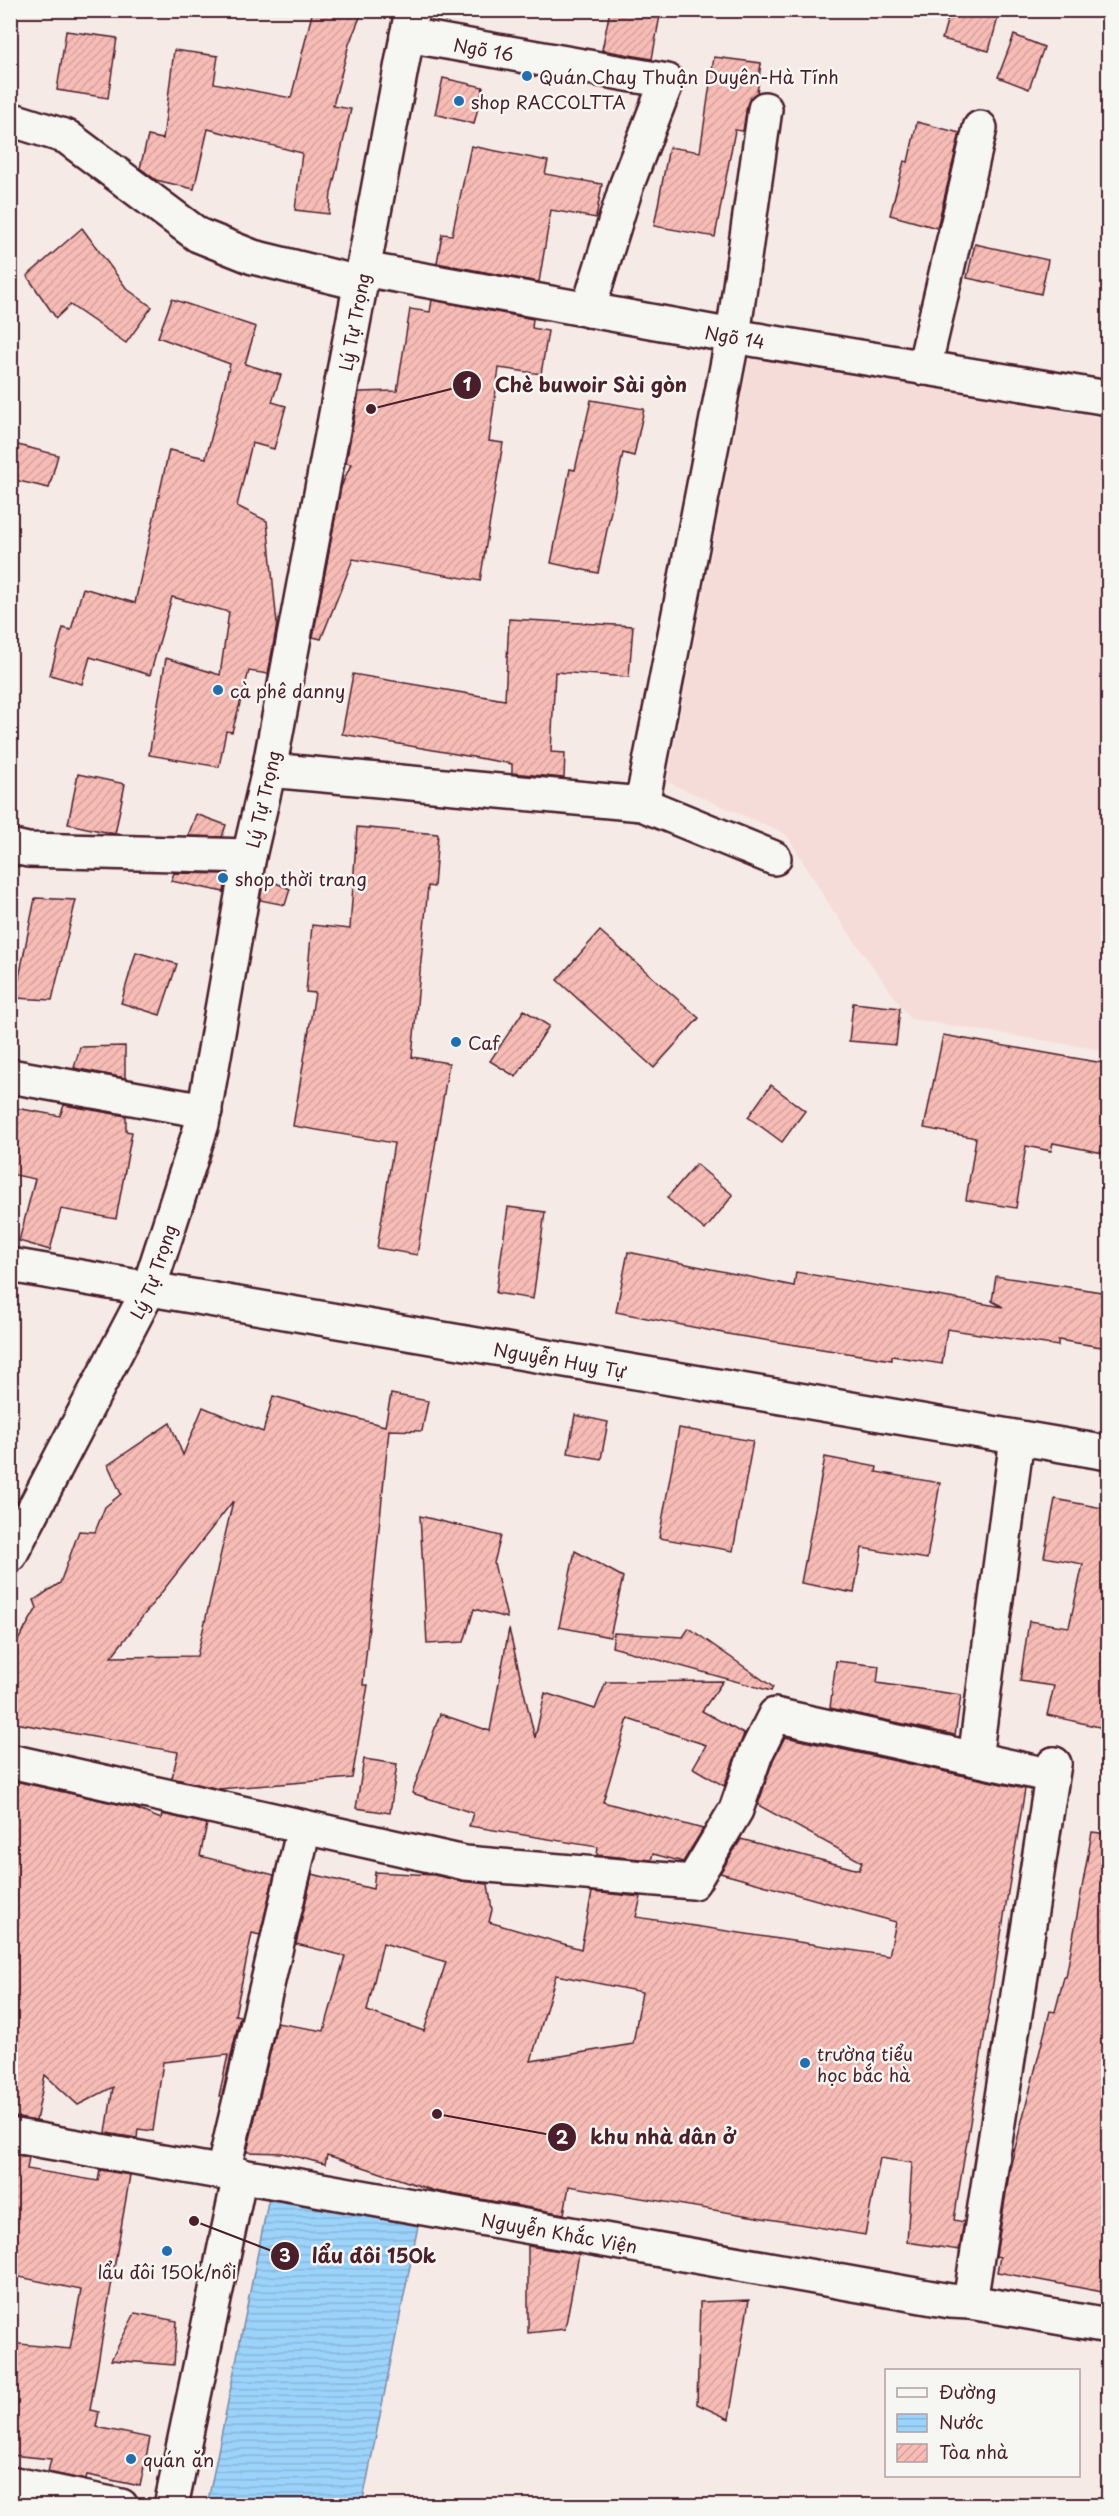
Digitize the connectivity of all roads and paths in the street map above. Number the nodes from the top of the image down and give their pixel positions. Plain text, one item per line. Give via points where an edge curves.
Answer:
1 (410, 23) edge
2 (765, 110) dead end
3 (10, 119) edge
4 (980, 128) dead end
5 (361, 276) junction
6 (588, 310) junction
7 (733, 336) junction
8 (924, 368) junction
9 (1108, 398) edge
10 (269, 770) junction
11 (642, 804) junction
12 (10, 846) edge
13 (249, 856) junction
14 (774, 858) dead end
15 (10, 1076) edge
16 (205, 1111) junction
17 (10, 1265) edge
18 (148, 1291) junction
19 (1017, 1438) junction
20 (1108, 1454) edge
21 (10, 1555) edge
22 (975, 1759) junction
23 (10, 1761) edge
24 (304, 1828) junction
25 (10, 2135) edge
26 (231, 2173) junction
27 (970, 2302) junction
28 (1108, 2326) edge
29 (10, 2483) edge
30 (121, 2505) edge
31 (171, 2505) edge

1 - 5 street, Lý Tự Trọng
1 - 6 street, Ngõ 16 via 667,81 627,184
2 - 7 street
3 - 5 street, Ngõ 14 via 67,137 198,235 253,257
4 - 8 street
5 - 6 street, Ngõ 14
5 - 10 street, Lý Tự Trọng
6 - 7 street, Ngõ 14
7 - 8 street, Ngõ 14
7 - 11 street
8 - 9 street, Ngõ 14
10 - 11 street
10 - 13 street, Lý Tự Trọng
11 - 14 street
12 - 13 street via 28,850
13 - 16 street, Lý Tự Trọng
15 - 16 street
16 - 18 street, Lý Tự Trọng
17 - 18 street, Nguyễn Huy Tự
18 - 19 street, Nguyễn Huy Tự
18 - 21 street, Lý Tự Trọng
19 - 20 street, Nguyễn Huy Tự
19 - 22 street
22 - 24 street via 775,1715 756,1753 736,1810 693,1882 465,1863
22 - 27 street via 1048,1775 1054,1764
23 - 24 street
24 - 26 street
25 - 26 street, Nguyễn Khắc Viện
26 - 27 street, Nguyễn Khắc Viện
26 - 31 street
27 - 28 street, Nguyễn Khắc Viện
29 - 30 street

